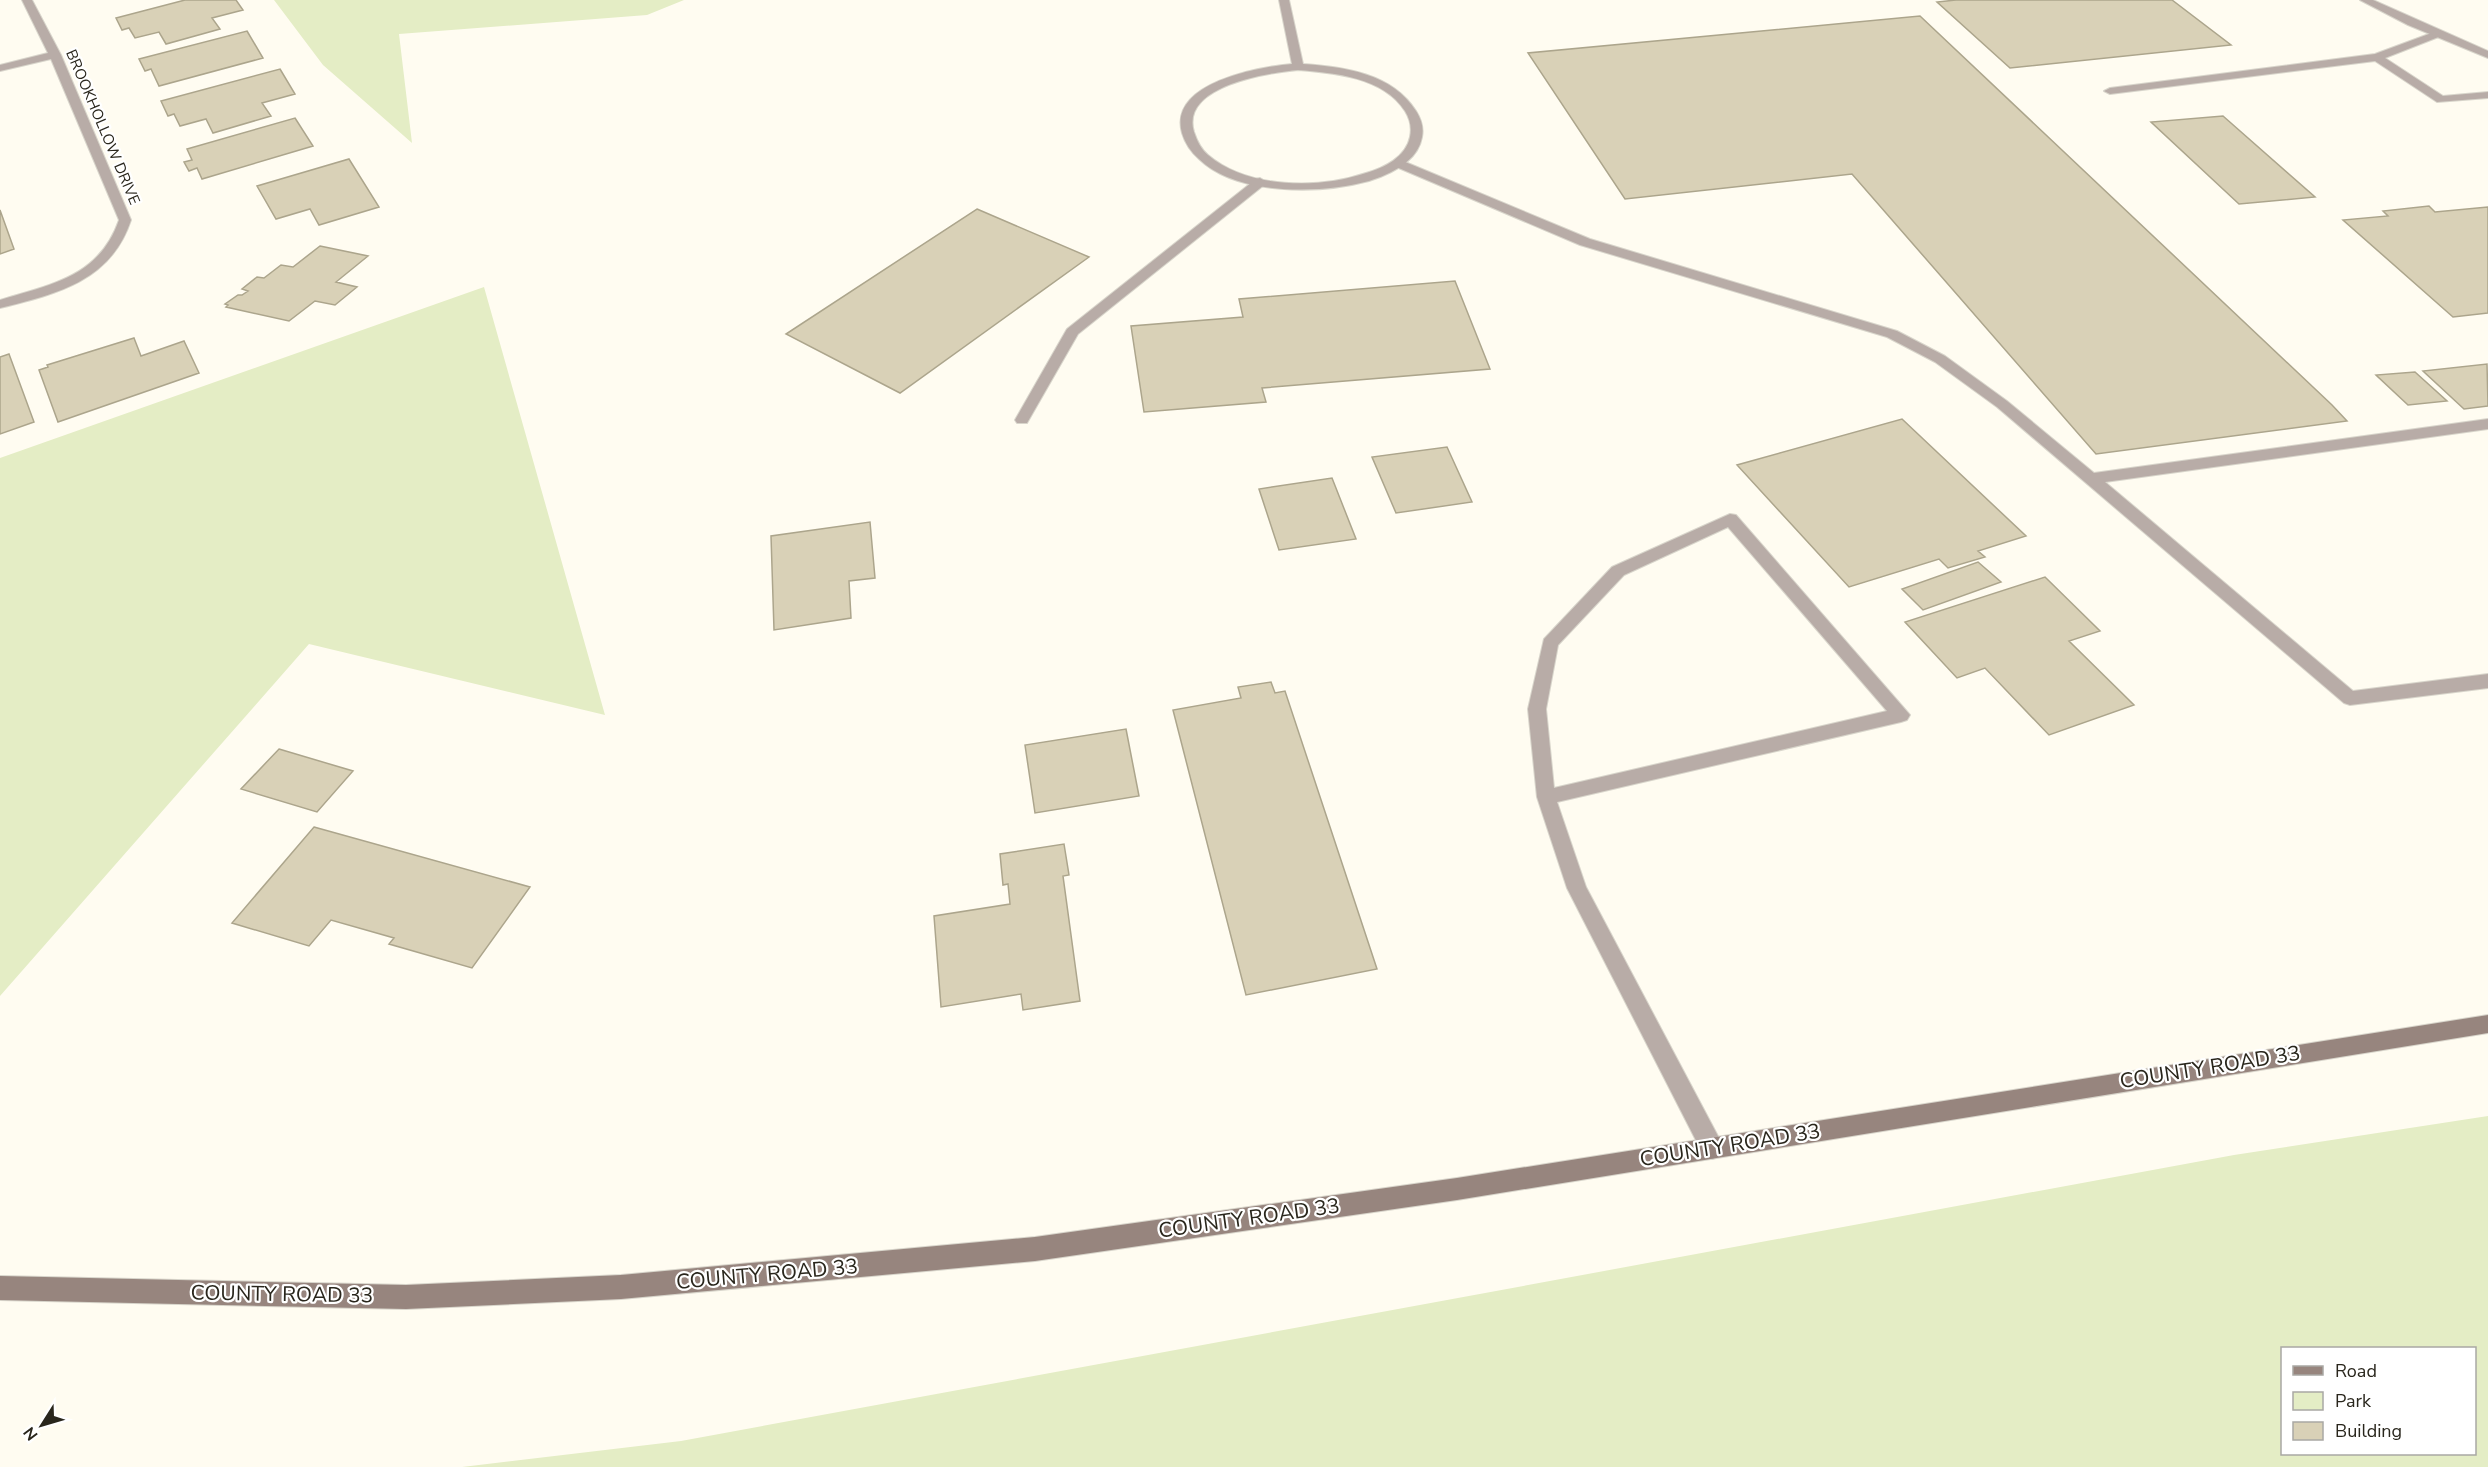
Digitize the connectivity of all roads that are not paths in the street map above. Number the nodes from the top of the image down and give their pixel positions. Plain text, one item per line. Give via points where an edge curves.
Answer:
1 (27, 0) edge
2 (1284, 0) edge
3 (2365, 0) edge
4 (2437, 34) junction
5 (55, 55) junction
6 (2488, 55) edge
7 (2377, 57) junction
8 (1298, 67) junction
9 (0, 68) edge
10 (2110, 91) dead end
11 (2488, 95) edge
12 (1398, 163) junction
13 (1260, 182) junction
14 (0, 304) edge
15 (1022, 420) dead end
16 (2488, 424) edge
17 (2091, 479) junction
18 (2488, 681) edge
19 (1546, 797) junction
20 (2488, 1024) edge
21 (1712, 1148) junction
22 (0, 1288) edge

1 - 5 street, BROOKHOLLOW DRIVE
2 - 8 street
3 - 4 street
4 - 6 street
4 - 7 street
5 - 9 street
5 - 14 street, BROOKHOLLOW DRIVE via 125,220 122,236 100,264 84,275
7 - 10 street
7 - 11 street via 2441,100
8 - 12 street via 1358,75 1398,97 1411,110 1417,138
8 - 13 street via 1248,73 1227,81 1197,99 1189,111 1186,125 1191,142 1204,157 1241,178
12 - 13 street via 1378,174 1329,186
12 - 17 street via 1585,242 1892,334 1940,359 1994,397
13 - 15 street via 1072,332
16 - 17 street
17 - 18 street via 2350,698
19 - 19 street via 1537,709 1550,643 1618,571 1730,519 1901,715
19 - 21 street via 1577,888
20 - 21 street, COUNTY ROAD 33
21 - 22 street, COUNTY ROAD 33 via 1035,1249 621,1287 406,1297

